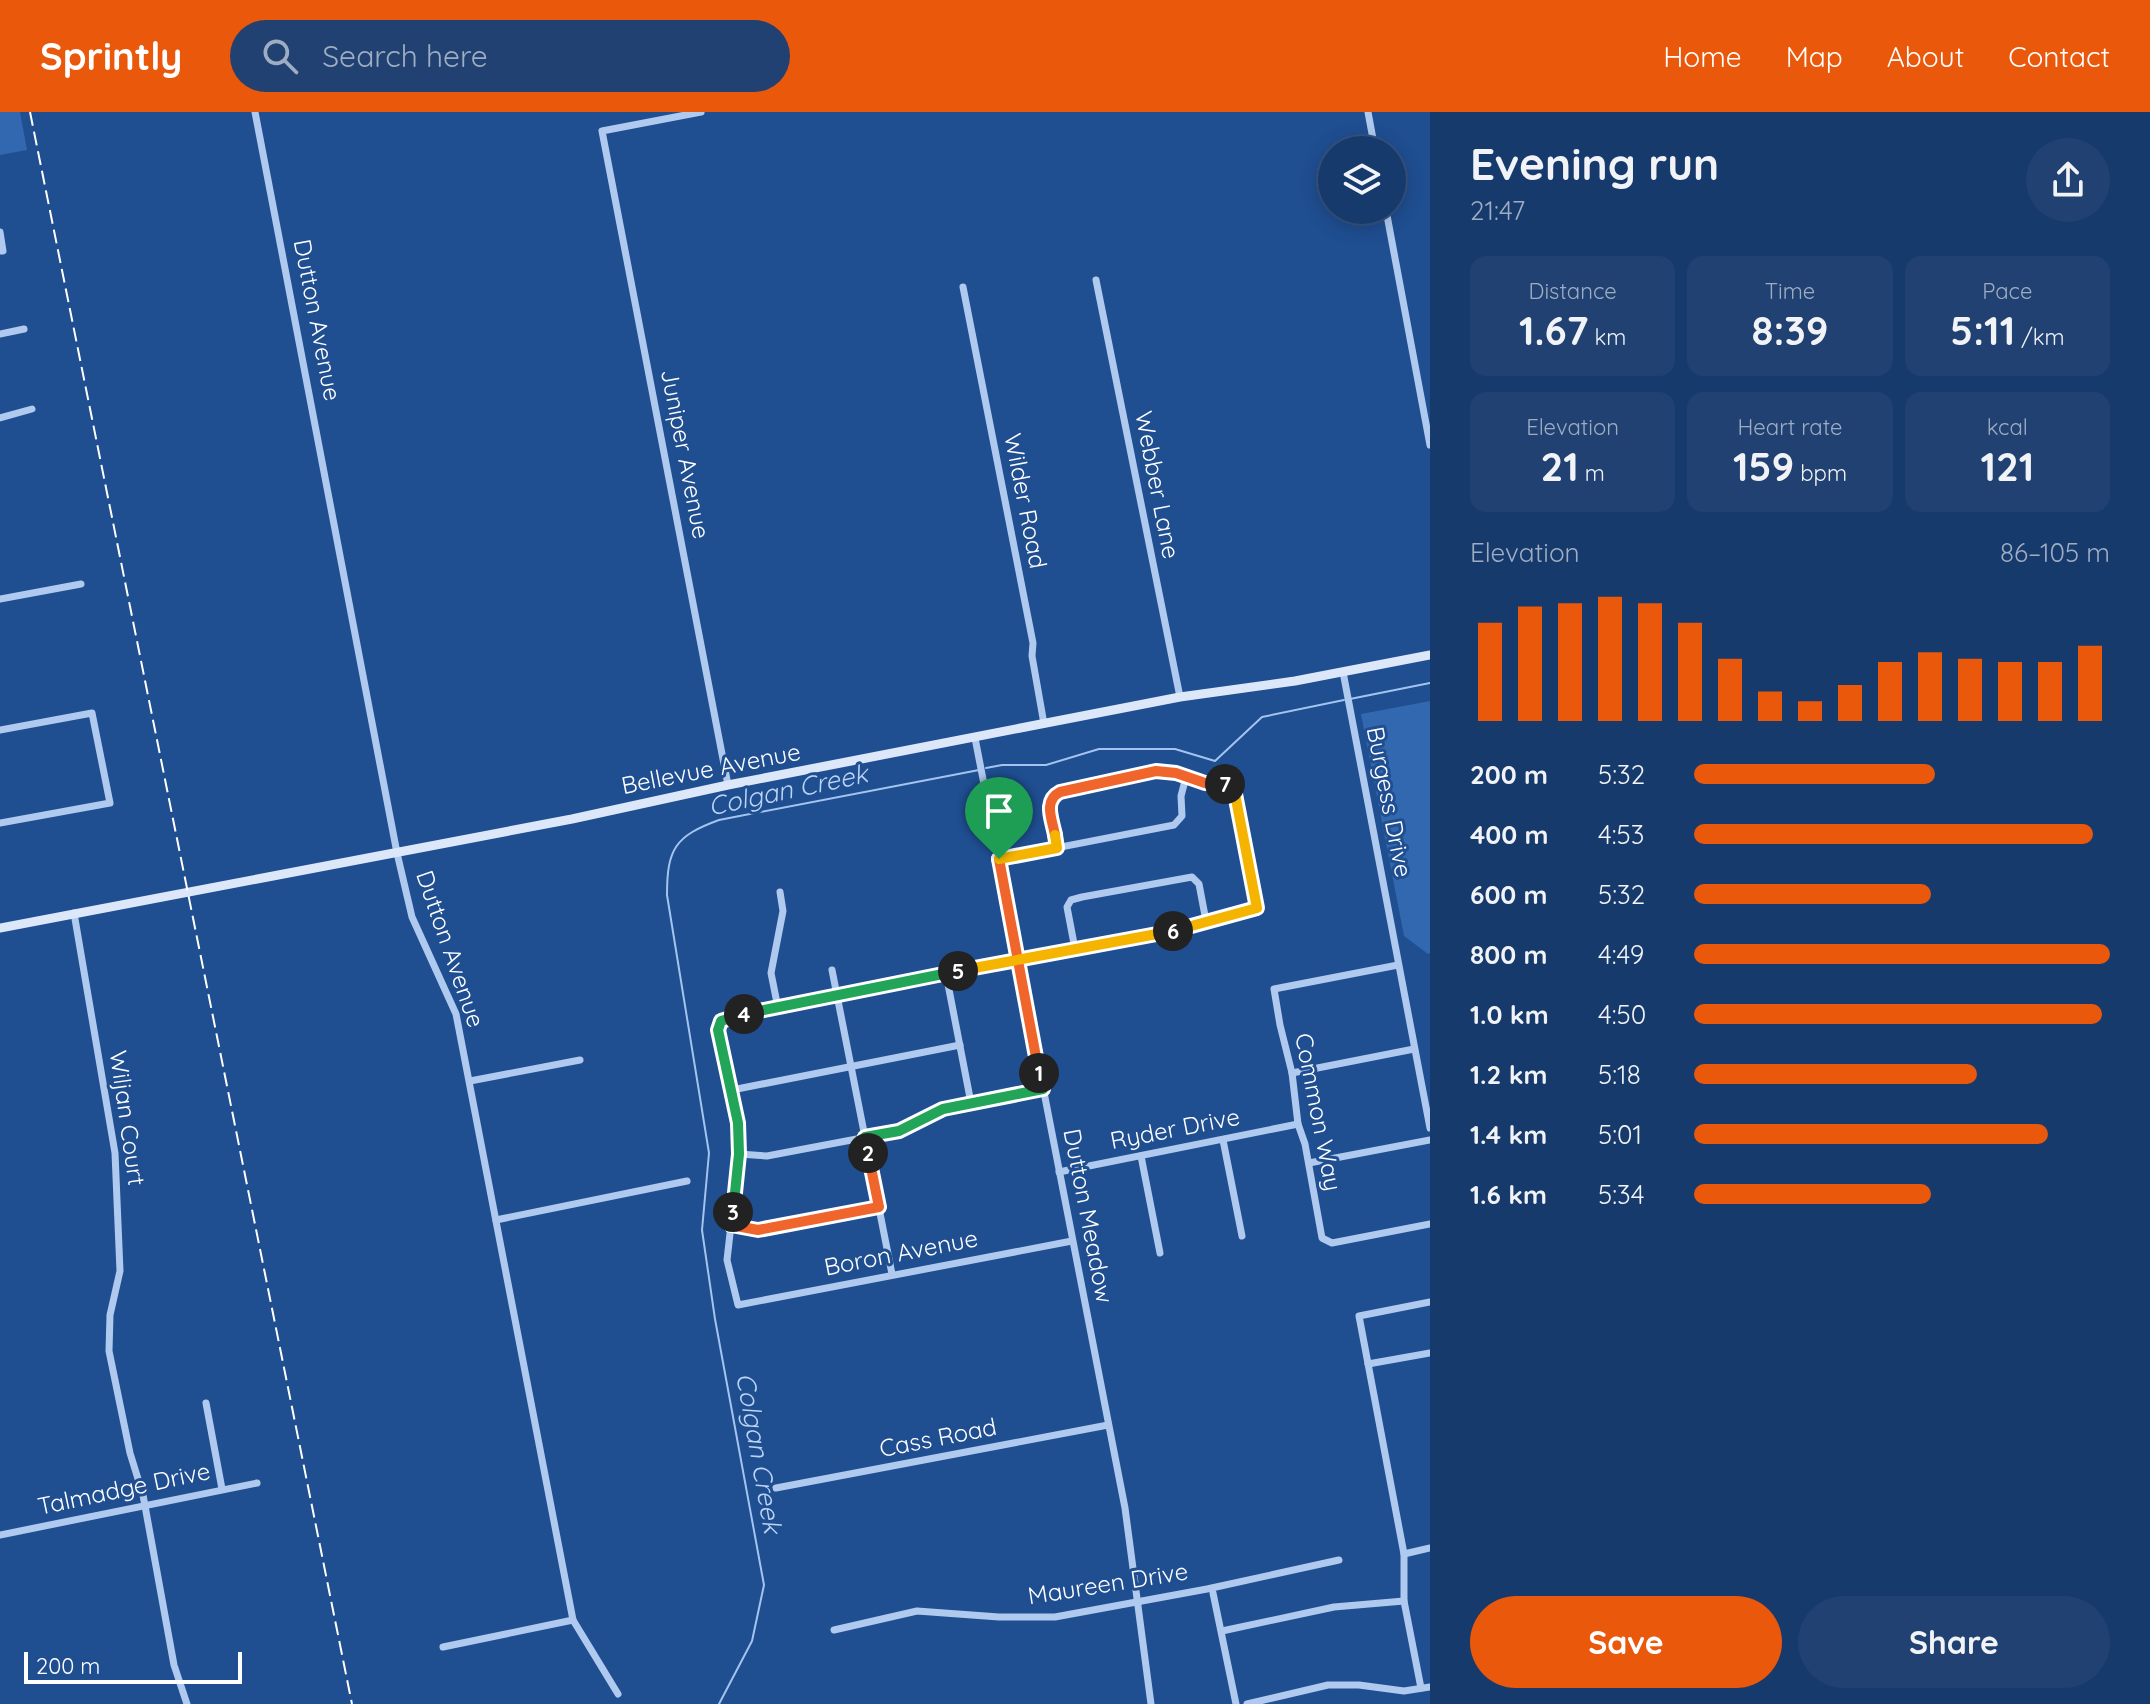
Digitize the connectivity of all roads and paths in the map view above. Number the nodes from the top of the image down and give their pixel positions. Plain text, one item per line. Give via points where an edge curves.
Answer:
1 (255, 112) edge
2 (701, 112) edge
3 (1368, 112) edge
4 (1372, 136) edge
5 (1389, 224) edge
6 (0, 232) edge
7 (0, 251) edge
8 (1096, 280) dead end
9 (963, 287) dead end
10 (24, 329) dead end
11 (0, 334) edge
12 (32, 409) dead end
13 (0, 418) edge
14 (1430, 445) edge
15 (81, 584) dead end
16 (0, 599) edge
17 (1430, 655) edge
18 (1343, 672) junction
19 (1180, 697) junction
20 (1044, 724) junction
21 (0, 730) edge
22 (975, 738) junction
23 (1186, 777) junction
24 (728, 785) junction
25 (0, 823) edge
26 (1057, 848) junction
27 (397, 853) junction
28 (999, 859) junction
29 (780, 892) dead end
30 (74, 913) junction
31 (1206, 921) junction
32 (0, 928) edge
33 (1075, 949) junction
34 (1017, 961) junction
35 (1398, 965) junction
36 (832, 970) dead end
37 (946, 974) junction
38 (837, 997) junction
39 (778, 1008) junction
40 (960, 1045) junction
41 (1414, 1049) junction
42 (580, 1060) dead end
43 (851, 1067) junction
44 (1292, 1073) junction
45 (470, 1081) junction
46 (1043, 1089) junction
47 (732, 1090) junction
48 (971, 1103) junction
49 (1298, 1124) junction
50 (1430, 1128) edge
51 (865, 1137) junction
52 (1223, 1140) junction
53 (1430, 1140) edge
54 (739, 1154) junction
55 (1141, 1156) junction
56 (1309, 1163) junction
57 (1059, 1172) junction
58 (687, 1181) dead end
59 (879, 1207) junction
60 (496, 1220) junction
61 (1430, 1224) edge
62 (731, 1225) junction
63 (1242, 1236) dead end
64 (1072, 1241) junction
65 (1160, 1253) dead end
66 (892, 1274) junction
67 (1430, 1302) edge
68 (1430, 1353) edge
69 (1368, 1364) junction
70 (206, 1403) dead end
71 (1108, 1425) junction
72 (257, 1483) dead end
73 (776, 1488) dead end
74 (222, 1489) junction
75 (144, 1505) junction
76 (0, 1535) edge
77 (1430, 1548) edge
78 (1404, 1554) junction
79 (1339, 1560) dead end
80 (1213, 1593) dead end
81 (1137, 1601) junction
82 (1404, 1601) junction
83 (573, 1620) junction
84 (834, 1630) dead end
85 (1222, 1631) junction
86 (443, 1647) dead end
87 (1426, 1688) edge
88 (618, 1694) dead end
89 (187, 1704) edge
90 (1151, 1704) edge
91 (1236, 1704) edge
92 (1247, 1704) edge

1 - 27 street, Dutton Avenue
2 - 24 street, Juniper Avenue via 602,131
3 - 4 street
5 - 14 street
6 - 7 street
8 - 19 street, Webber Lane
9 - 20 street, Wilder Road
10 - 11 street
12 - 13 street
15 - 16 street
17 - 18 street, Bellevue Avenue
18 - 19 street, Bellevue Avenue
18 - 35 street, Burgess Drive
19 - 20 street, Bellevue Avenue
20 - 22 street, Bellevue Avenue
21 - 25 street via 92,713 110,803
22 - 24 street, Bellevue Avenue
22 - 28 street, Dutton Meadow
23 - 26 street via 1182,816 1174,825
23 - 26 street via 1156,771 1055,794 1049,804
23 - 31 street via 1233,790 1257,908
24 - 27 street, Bellevue Avenue
26 - 28 street
27 - 30 street, Bellevue Avenue
27 - 45 street, Dutton Avenue via 412,917 456,1014
28 - 34 street, Dutton Meadow
29 - 39 street via 783,911 771,973
30 - 32 street, Bellevue Avenue
30 - 75 street, Wiljan Court via 115,1153 120,1271 109,1351
31 - 33 street
31 - 33 street via 1199,884 1192,877 1082,897 1067,907
33 - 34 street
34 - 37 street
34 - 46 street, Dutton Meadow
35 - 41 street, Burgess Drive
35 - 44 street, Common Way via 1274,989
36 - 38 street
37 - 38 street
37 - 40 street
38 - 39 street
38 - 43 street
39 - 47 street via 721,1021 718,1030
40 - 43 street
40 - 48 street
41 - 44 street
41 - 50 street, Burgess Drive
42 - 45 street
43 - 47 street
43 - 51 street
44 - 49 street, Common Way
45 - 60 street, Dutton Avenue
46 - 48 street
46 - 57 street, Dutton Meadow
47 - 54 street
48 - 51 street via 943,1109 899,1131
49 - 52 street, Ryder Drive
49 - 56 street, Common Way
51 - 54 street via 767,1156
51 - 59 street
52 - 55 street, Ryder Drive
52 - 63 street
53 - 56 street
54 - 62 street
55 - 57 street, Ryder Drive
55 - 65 street
56 - 61 street, Common Way via 1326,1242
57 - 64 street, Dutton Meadow
58 - 60 street
59 - 62 street via 758,1230
59 - 66 street
60 - 83 street, Dutton Avenue
62 - 66 street, Boron Avenue via 727,1260 738,1305
64 - 66 street, Boron Avenue
64 - 71 street, Dutton Meadow
67 - 69 street via 1359,1316
68 - 69 street
69 - 78 street
70 - 74 street
71 - 73 street, Cass Road
71 - 81 street, Dutton Meadow
72 - 74 street, Talmadge Drive
74 - 75 street, Talmadge Drive
75 - 76 street, Talmadge Drive
75 - 89 street, Wiljan Court via 174,1665
77 - 78 street
78 - 82 street
79 - 81 street, Maureen Drive
80 - 85 street
81 - 84 street, Maureen Drive via 1055,1617 917,1611
81 - 90 street, Dutton Meadow
82 - 85 street via 1334,1607
82 - 87 street
83 - 86 street
83 - 88 street, Dutton Avenue
85 - 91 street
87 - 92 street via 1328,1685

